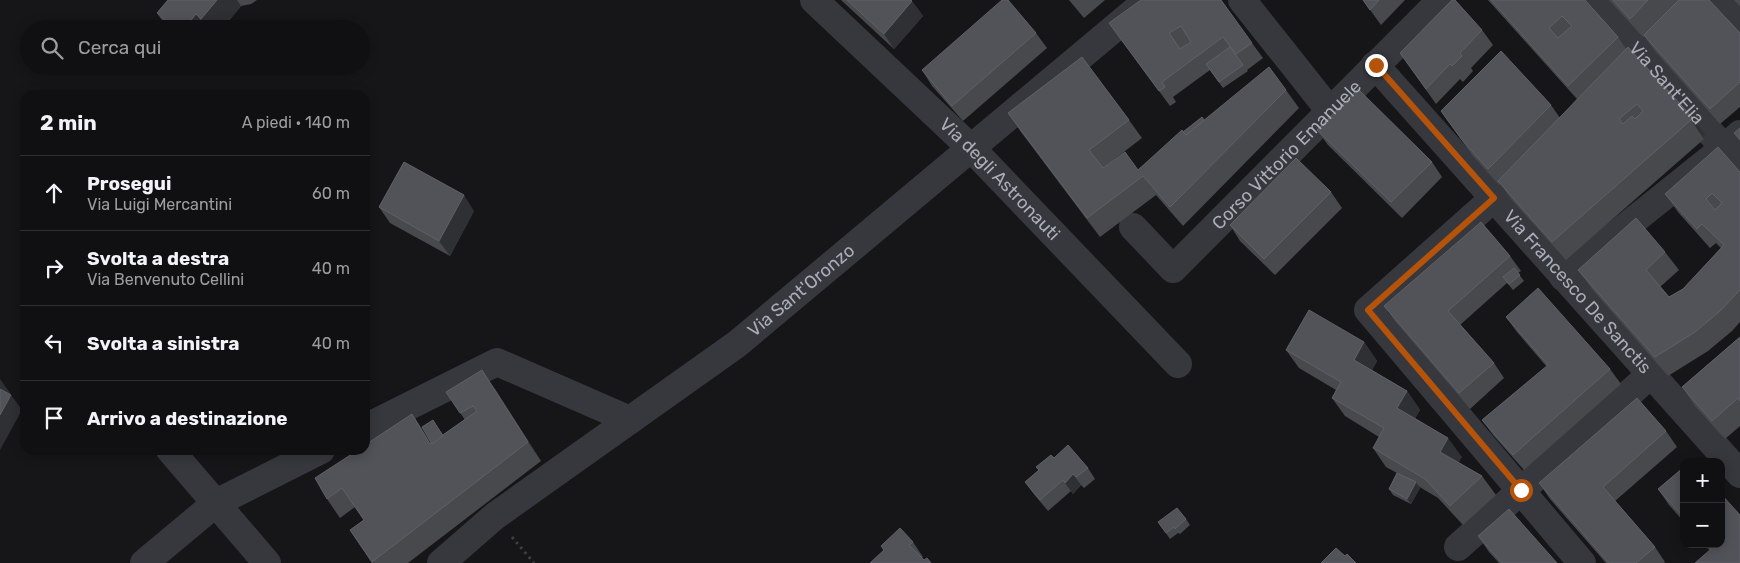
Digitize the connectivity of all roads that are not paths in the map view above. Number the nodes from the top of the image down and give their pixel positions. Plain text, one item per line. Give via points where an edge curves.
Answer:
1 (814, 0) edge
2 (1148, 0) edge
3 (1242, 0) edge
4 (1441, 0) edge
5 (1593, 0) edge
6 (1692, 0) edge
7 (1720, 0) edge
8 (1740, 22) edge
9 (1639, 52) junction
10 (1376, 65) junction
11 (1591, 100) edge
12 (1330, 111) junction
13 (1549, 142) edge
14 (972, 149) junction
15 (1735, 149) edge
16 (1494, 198) junction
17 (1133, 226) dead end
18 (1564, 277) junction
19 (1178, 364) dead end
20 (1651, 374) junction
21 (1693, 379) edge
22 (1670, 394) junction
23 (630, 420) junction
24 (370, 426) edge
25 (174, 455) edge
26 (311, 455) edge
27 (1740, 474) edge
28 (1521, 490) junction
29 (216, 503) junction
30 (1458, 547) dead end
31 (144, 563) edge
32 (267, 563) edge
33 (441, 563) edge
34 (1582, 563) edge

1 - 14 street, Via degli Astronauti
2 - 14 street, Via Sant'Oronzo
3 - 12 street
4 - 10 street, Corso Vittorio Emanuele
5 - 9 street, Via Sant'Elia
6 - 9 street
7 - 8 street
9 - 11 street
9 - 15 street, Via Sant'Elia
10 - 12 street, Corso Vittorio Emanuele
10 - 16 street, Via Francesco De Sanctis
12 - 17 street, Corso Vittorio Emanuele via 1173,269
13 - 16 street
14 - 19 street, Via degli Astronauti
14 - 23 street, Via Sant'Oronzo via 737,344
15 - 18 street
16 - 18 street, Via Francesco De Sanctis
16 - 28 street via 1368,310
18 - 20 street, Via Francesco De Sanctis
20 - 22 street, Via Francesco De Sanctis
20 - 28 street
21 - 22 street
22 - 27 street, Via Francesco De Sanctis
23 - 24 street via 497,362
23 - 33 street, Via Sant'Oronzo via 494,516
25 - 29 street
26 - 29 street
28 - 30 street
28 - 34 street
29 - 31 street
29 - 32 street

